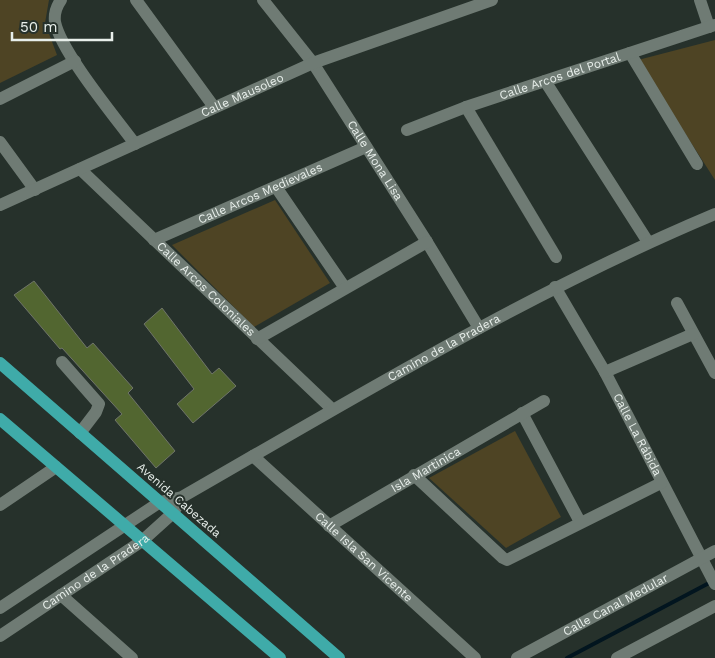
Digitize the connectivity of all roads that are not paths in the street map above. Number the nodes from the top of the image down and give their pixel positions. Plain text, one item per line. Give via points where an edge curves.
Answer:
1 (61, 0) edge
2 (136, 0) edge
3 (264, 0) edge
4 (492, 0) edge
5 (700, 0) edge
6 (712, 26) edge
7 (630, 53) junction
8 (75, 61) junction
9 (313, 63) junction
10 (545, 81) junction
11 (0, 99) edge
12 (466, 107) junction
13 (214, 108) junction
14 (407, 130) dead end
15 (0, 142) edge
16 (135, 144) junction
17 (366, 147) junction
18 (697, 164) dead end
19 (80, 169) junction
20 (276, 187) junction
21 (35, 190) junction
22 (0, 206) edge
23 (715, 214) edge
24 (154, 240) junction
25 (427, 242) junction
26 (648, 242) junction
27 (556, 257) dead end
28 (555, 287) junction
29 (345, 288) junction
30 (678, 303) dead end
31 (479, 328) junction
32 (693, 334) junction
33 (257, 339) junction
34 (62, 362) dead end
35 (0, 363) edge
36 (605, 372) junction
37 (715, 373) edge
38 (544, 400) dead end
39 (332, 409) junction
40 (522, 413) junction
41 (0, 419) edge
42 (80, 433) junction
43 (253, 456) junction
44 (56, 468) junction
45 (414, 475) junction
46 (661, 482) junction
47 (182, 497) junction
48 (160, 502) junction
49 (0, 505) edge
50 (173, 513) junction
51 (580, 522) junction
52 (124, 526) junction
53 (329, 526) junction
54 (142, 541) junction
55 (715, 551) edge
56 (703, 563) junction
57 (715, 584) edge
58 (61, 595) junction
59 (715, 606) edge
60 (0, 608) edge
61 (0, 636) edge
62 (126, 656) edge
63 (280, 658) edge
64 (339, 658) edge
65 (475, 658) edge
66 (517, 658) edge
67 (617, 658) edge

1 - 8 street via 55,11 56,24
2 - 13 street
3 - 9 street, Calle Mona Lisa
4 - 9 street, Calle Mausoleo
5 - 6 street
6 - 7 street, Calle Arcos del Portal
7 - 10 street, Calle Arcos del Portal
7 - 18 street
8 - 11 street
8 - 16 street
9 - 13 street, Calle Mausoleo
9 - 17 street, Calle Mona Lisa
10 - 12 street, Calle Arcos del Portal
10 - 26 street
12 - 14 street, Calle Arcos del Portal
12 - 27 street
13 - 16 street, Calle Mausoleo
15 - 21 street
16 - 19 street, Calle Mausoleo
17 - 20 street, Calle Arcos Medievales
17 - 25 street, Calle Mona Lisa
19 - 21 street, Calle Mausoleo
19 - 24 street, Calle Arcos Coloniales
20 - 24 street, Calle Arcos Medievales
20 - 29 street
21 - 22 street, Calle Mausoleo
23 - 26 street, Camino de la Pradera
24 - 33 street, Calle Arcos Coloniales
25 - 29 street
25 - 31 street, Calle Mona Lisa
26 - 28 street, Camino de la Pradera
28 - 31 street, Camino de la Pradera
28 - 36 street, Calle La Rábida
29 - 33 street
30 - 32 street
31 - 39 street, Camino de la Pradera
32 - 36 street
32 - 37 street
33 - 39 street, Calle Arcos Coloniales
34 - 42 street via 99,404
35 - 42 main road, Avenida Cabezada
36 - 46 street, Calle La Rábida
38 - 40 street, Isla Martinica
39 - 43 street, Camino de la Pradera
40 - 45 street, Isla Martinica
40 - 51 street
41 - 44 main road
42 - 48 main road, Avenida Cabezada
43 - 47 street, Camino de la Pradera
43 - 53 street, Calle Isla San Vicente
44 - 49 street
44 - 52 main road
45 - 51 street via 506,559
45 - 53 street, Isla Martinica
46 - 51 street
46 - 56 street, Calle La Rábida
47 - 48 street, Camino de la Pradera
47 - 50 street, Camino de la Pradera
48 - 50 main road, Avenida Cabezada
48 - 52 street, Camino de la Pradera
50 - 54 street, Camino de la Pradera
50 - 64 main road, Avenida Cabezada
52 - 54 main road
52 - 60 street, Camino de la Pradera
53 - 65 street, Calle Isla San Vicente
54 - 58 street, Camino de la Pradera
54 - 63 main road
55 - 56 street, Calle Canal Medular
56 - 57 street, Calle La Rábida
56 - 66 street, Calle Canal Medular
58 - 61 street, Camino de la Pradera
58 - 62 street
59 - 67 street

